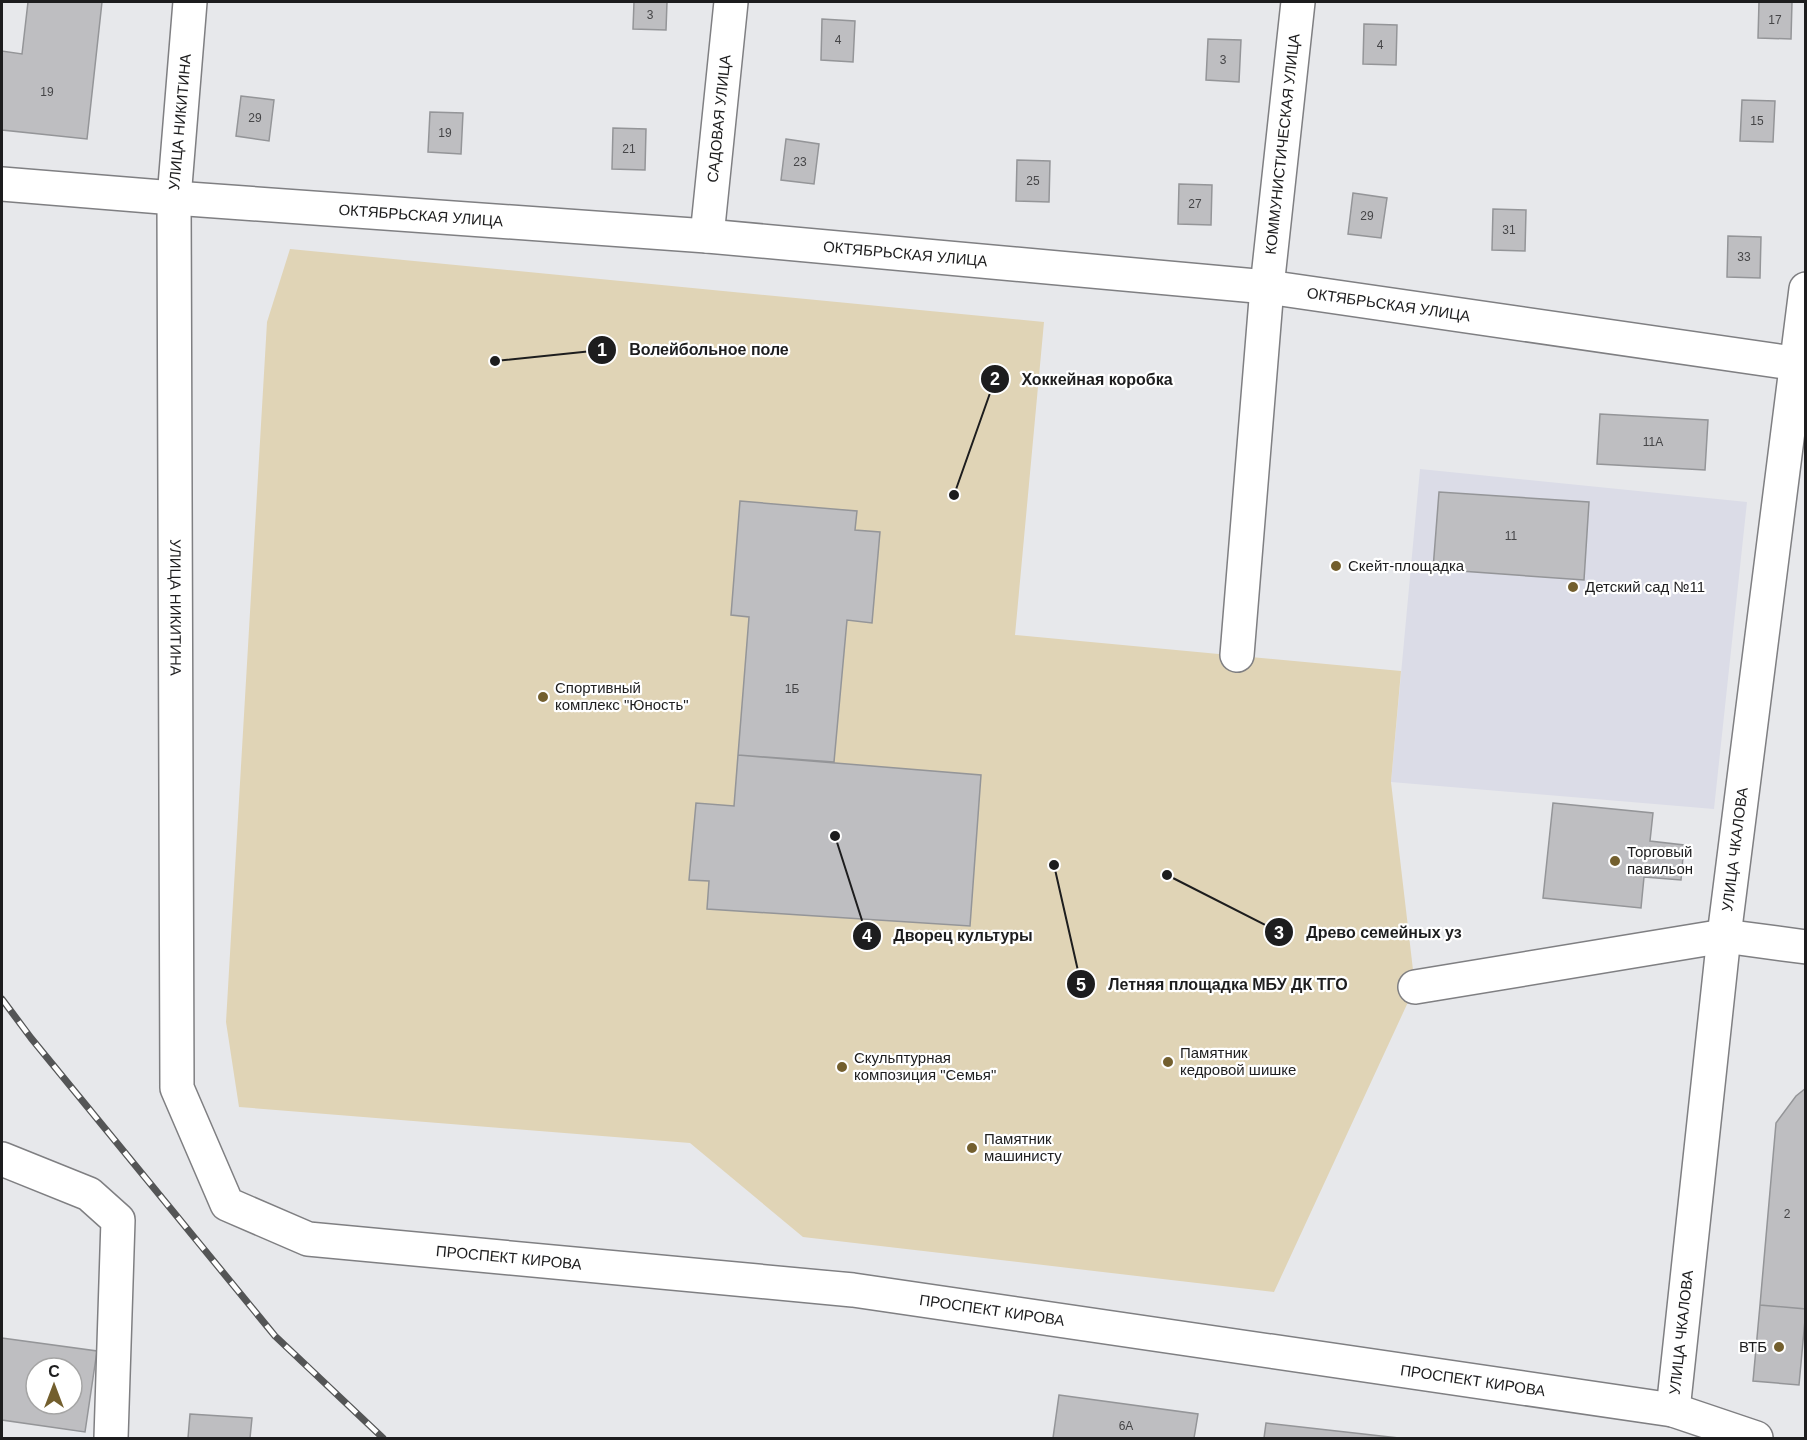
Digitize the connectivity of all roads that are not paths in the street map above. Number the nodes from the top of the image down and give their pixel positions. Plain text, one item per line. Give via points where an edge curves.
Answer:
1 (190, 2) edge
2 (731, 2) edge
3 (1298, 2) edge
4 (2, 183) edge
5 (174, 198) junction
6 (707, 236) junction
7 (1266, 287) junction
8 (1806, 290) edge
9 (1801, 365) edge
10 (1237, 655) dead end
11 (1724, 936) junction
12 (1806, 946) edge
13 (1415, 987) dead end
14 (2, 1159) edge
15 (227, 1204) joint
16 (1673, 1410) junction
17 (111, 1438) edge
18 (1756, 1438) edge

1 - 5 street, УЛИЦА НИКИТИНА
2 - 6 street, САДОВАЯ УЛИЦА
3 - 7 street, КОММУНИСТИЧЕСКАЯ УЛИЦА
4 - 5 street, ОКТЯБРЬСКАЯ УЛИЦА
5 - 6 street, ОКТЯБРЬСКАЯ УЛИЦА
5 - 15 street, УЛИЦА НИКИТИНА via 177,1088
6 - 7 street, ОКТЯБРЬСКАЯ УЛИЦА
7 - 9 street, ОКТЯБРЬСКАЯ УЛИЦА
7 - 10 street, КОММУНИСТИЧЕСКАЯ УЛИЦА
8 - 9 street, УЛИЦА ЧКАЛОВА
9 - 11 street, УЛИЦА ЧКАЛОВА
11 - 12 street
11 - 13 street
11 - 16 street, УЛИЦА ЧКАЛОВА
14 - 17 street via 88,1194 118,1220
15 - 16 street, ПРОСПЕКТ КИРОВА via 308,1239 853,1290
16 - 18 street, ПРОСПЕКТ КИРОВА

